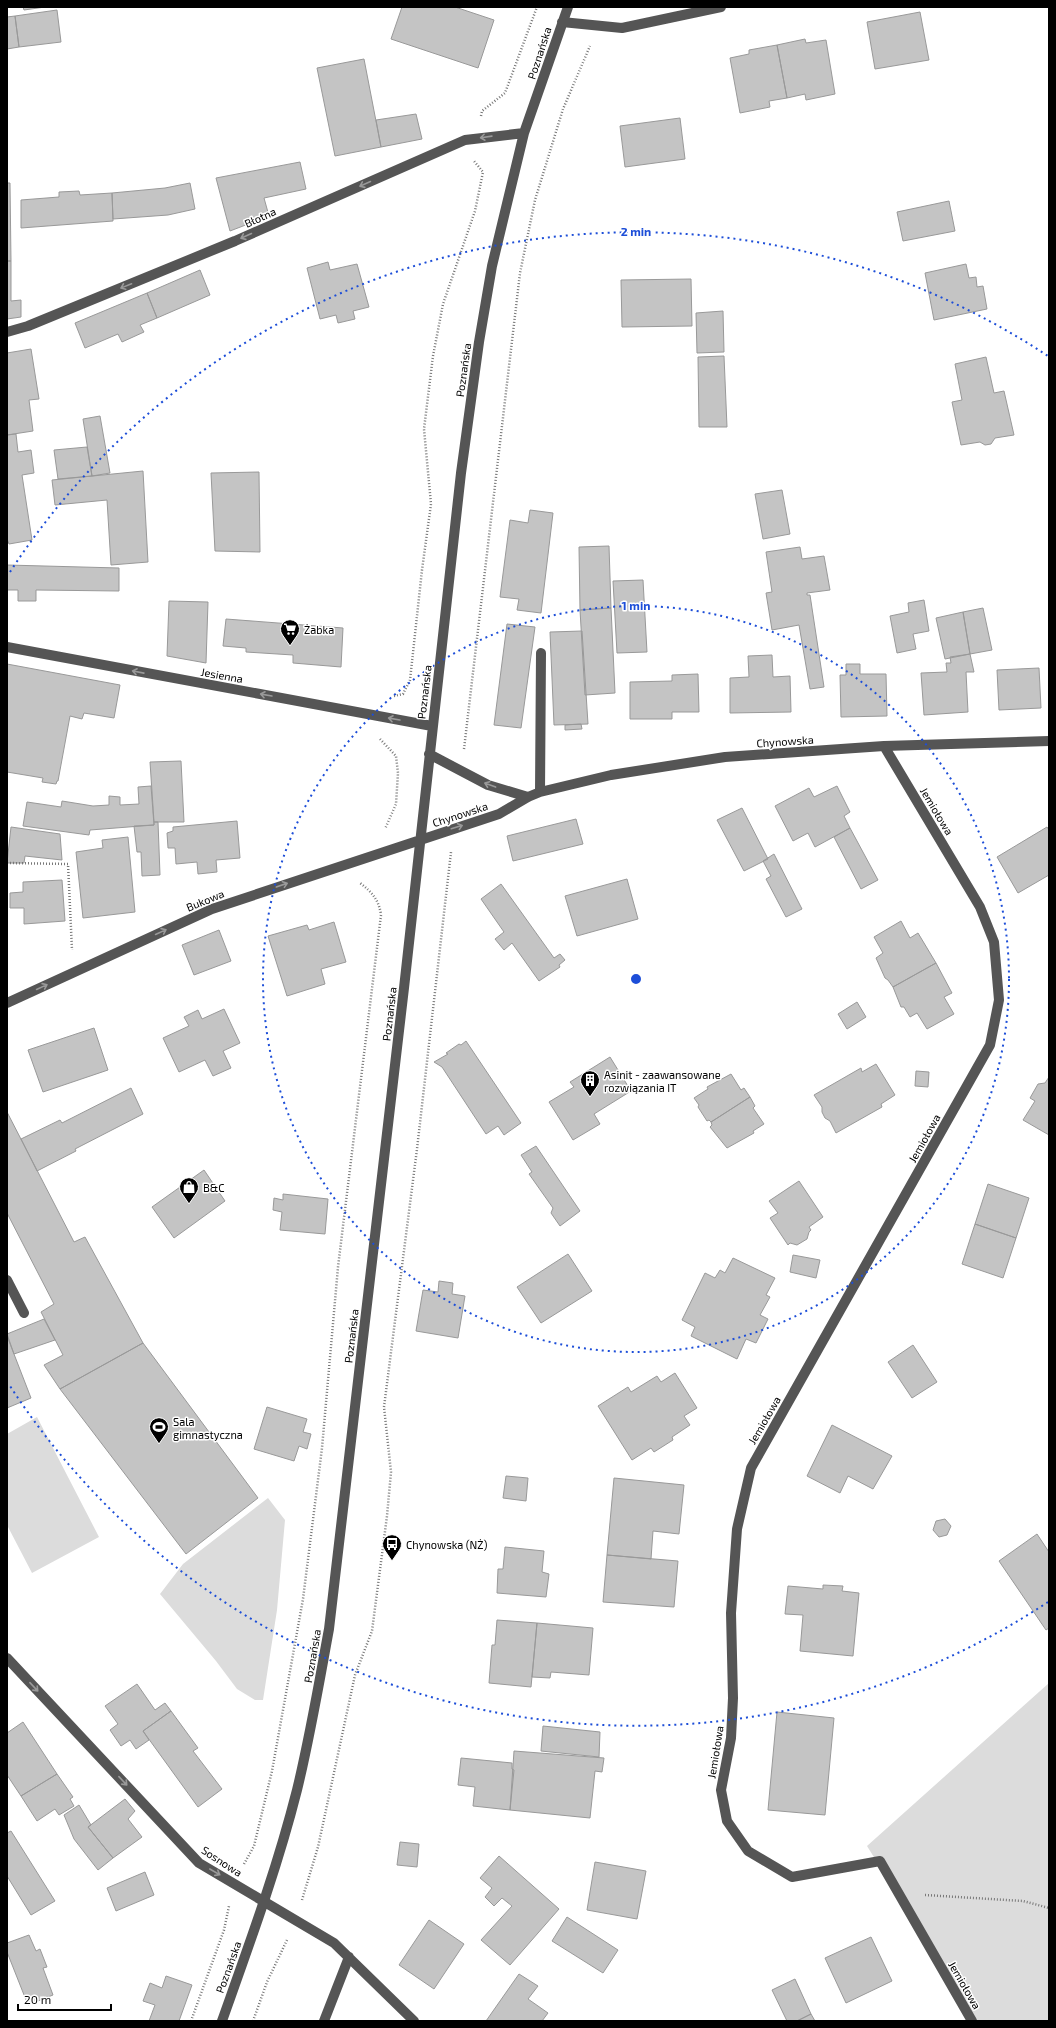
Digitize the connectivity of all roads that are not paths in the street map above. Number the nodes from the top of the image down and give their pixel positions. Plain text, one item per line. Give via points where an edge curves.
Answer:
1 (568, 7) edge
2 (721, 7) edge
3 (562, 22) junction
4 (524, 133) junction
5 (7, 332) edge
6 (7, 647) edge
7 (541, 653) dead end
8 (432, 726) junction
9 (1049, 741) edge
10 (884, 746) junction
11 (429, 754) junction
12 (540, 792) junction
13 (528, 797) junction
14 (420, 840) junction
15 (7, 1003) edge
16 (7, 1280) edge
17 (24, 1313) dead end
18 (7, 1658) edge
19 (264, 1901) junction
20 (349, 1957) junction
21 (222, 2021) edge
22 (324, 2021) edge
23 (414, 2021) edge
24 (972, 2021) edge

1 - 3 street, Poznańska
2 - 3 street via 622,28
3 - 4 street, Poznańska
4 -> 5 street, Błotna via 465,140 235,241 28,326
4 - 8 street, Poznańska via 492,266 479,342
8 -> 6 street, Jesienna
7 - 12 street
8 - 11 street, Poznańska
9 - 10 street, Chynowska
10 - 12 street, Chynowska via 725,757 611,775
10 - 24 street, Jemiołowa via 980,907 994,942 999,1000 990,1045 751,1468 737,1529 731,1613 731,1738 721,1790 727,1821 748,1851 792,1877 880,1861
13 -> 11 street, Chynowska via 488,785
11 - 14 street, Poznańska
12 - 13 street, Chynowska
14 -> 13 street, Chynowska via 499,814
15 -> 14 street, Bukowa via 212,909
14 - 19 street, Poznańska via 329,1629 297,1791
16 - 17 street
18 -> 19 street, Sosnowa via 199,1863
19 - 20 street, Sosnowa via 334,1943
19 - 21 street, Poznańska
20 - 22 street
20 - 23 street, Sosnowa

